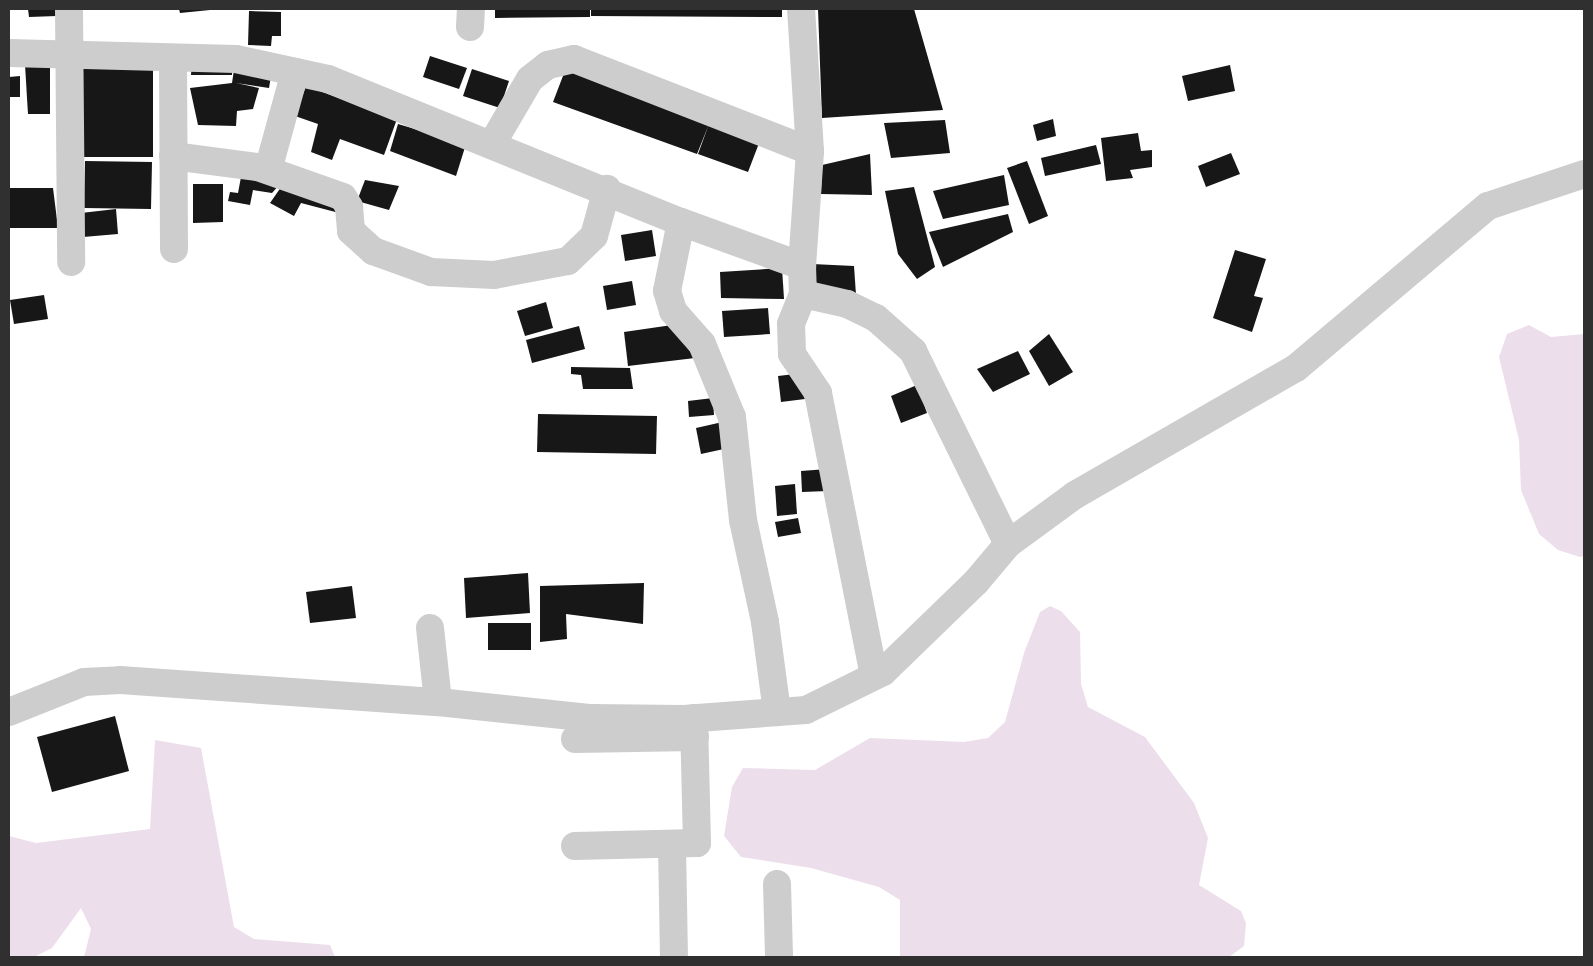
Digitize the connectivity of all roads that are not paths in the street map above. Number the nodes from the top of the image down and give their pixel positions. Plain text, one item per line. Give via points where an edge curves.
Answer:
1 (70, 9) edge
2 (801, 9) edge
3 (9, 53) edge
4 (69, 55) junction
5 (173, 58) junction
6 (295, 72) junction
7 (492, 144) junction
8 (810, 151) junction
9 (173, 156) junction
10 (268, 170) junction
11 (1584, 174) edge
12 (607, 189) junction
13 (681, 222) junction
14 (174, 249) dead end
15 (70, 262) dead end
16 (802, 266) junction
17 (803, 294) junction
18 (1008, 544) junction
19 (430, 628) dead end
20 (874, 676) junction
21 (438, 702) junction
22 (9, 712) edge
23 (777, 712) junction
24 (694, 727) junction
25 (575, 739) dead end
26 (672, 844) junction
27 (575, 846) dead end
28 (777, 884) dead end
29 (674, 957) edge
30 (779, 957) edge

1 - 4 street
2 - 8 street
3 - 4 street
4 - 5 street
4 - 15 street
5 - 6 street via 236,59
5 - 9 street
6 - 7 street via 328,79
6 - 10 street
7 - 8 street via 530,79 548,66 574,59
7 - 12 street
8 - 16 street
9 - 10 street
9 - 14 street
10 - 12 street via 343,197 349,207 351,231 373,252 430,272 494,275 568,260 594,236
11 - 18 street via 1488,206 1296,368 1075,495
12 - 13 street
13 - 16 street
13 - 23 street via 666,291 673,311 702,344 732,417 743,520 765,622
16 - 17 street
17 - 18 street via 847,304 876,318 913,351
17 - 20 street via 790,324 792,354 818,393
18 - 20 street via 976,582
19 - 21 street
20 - 23 street via 806,710
21 - 22 street via 120,680 84,682
21 - 24 street
23 - 24 street
24 - 25 street
24 - 26 street via 697,844
26 - 27 street
26 - 29 street
28 - 30 street

